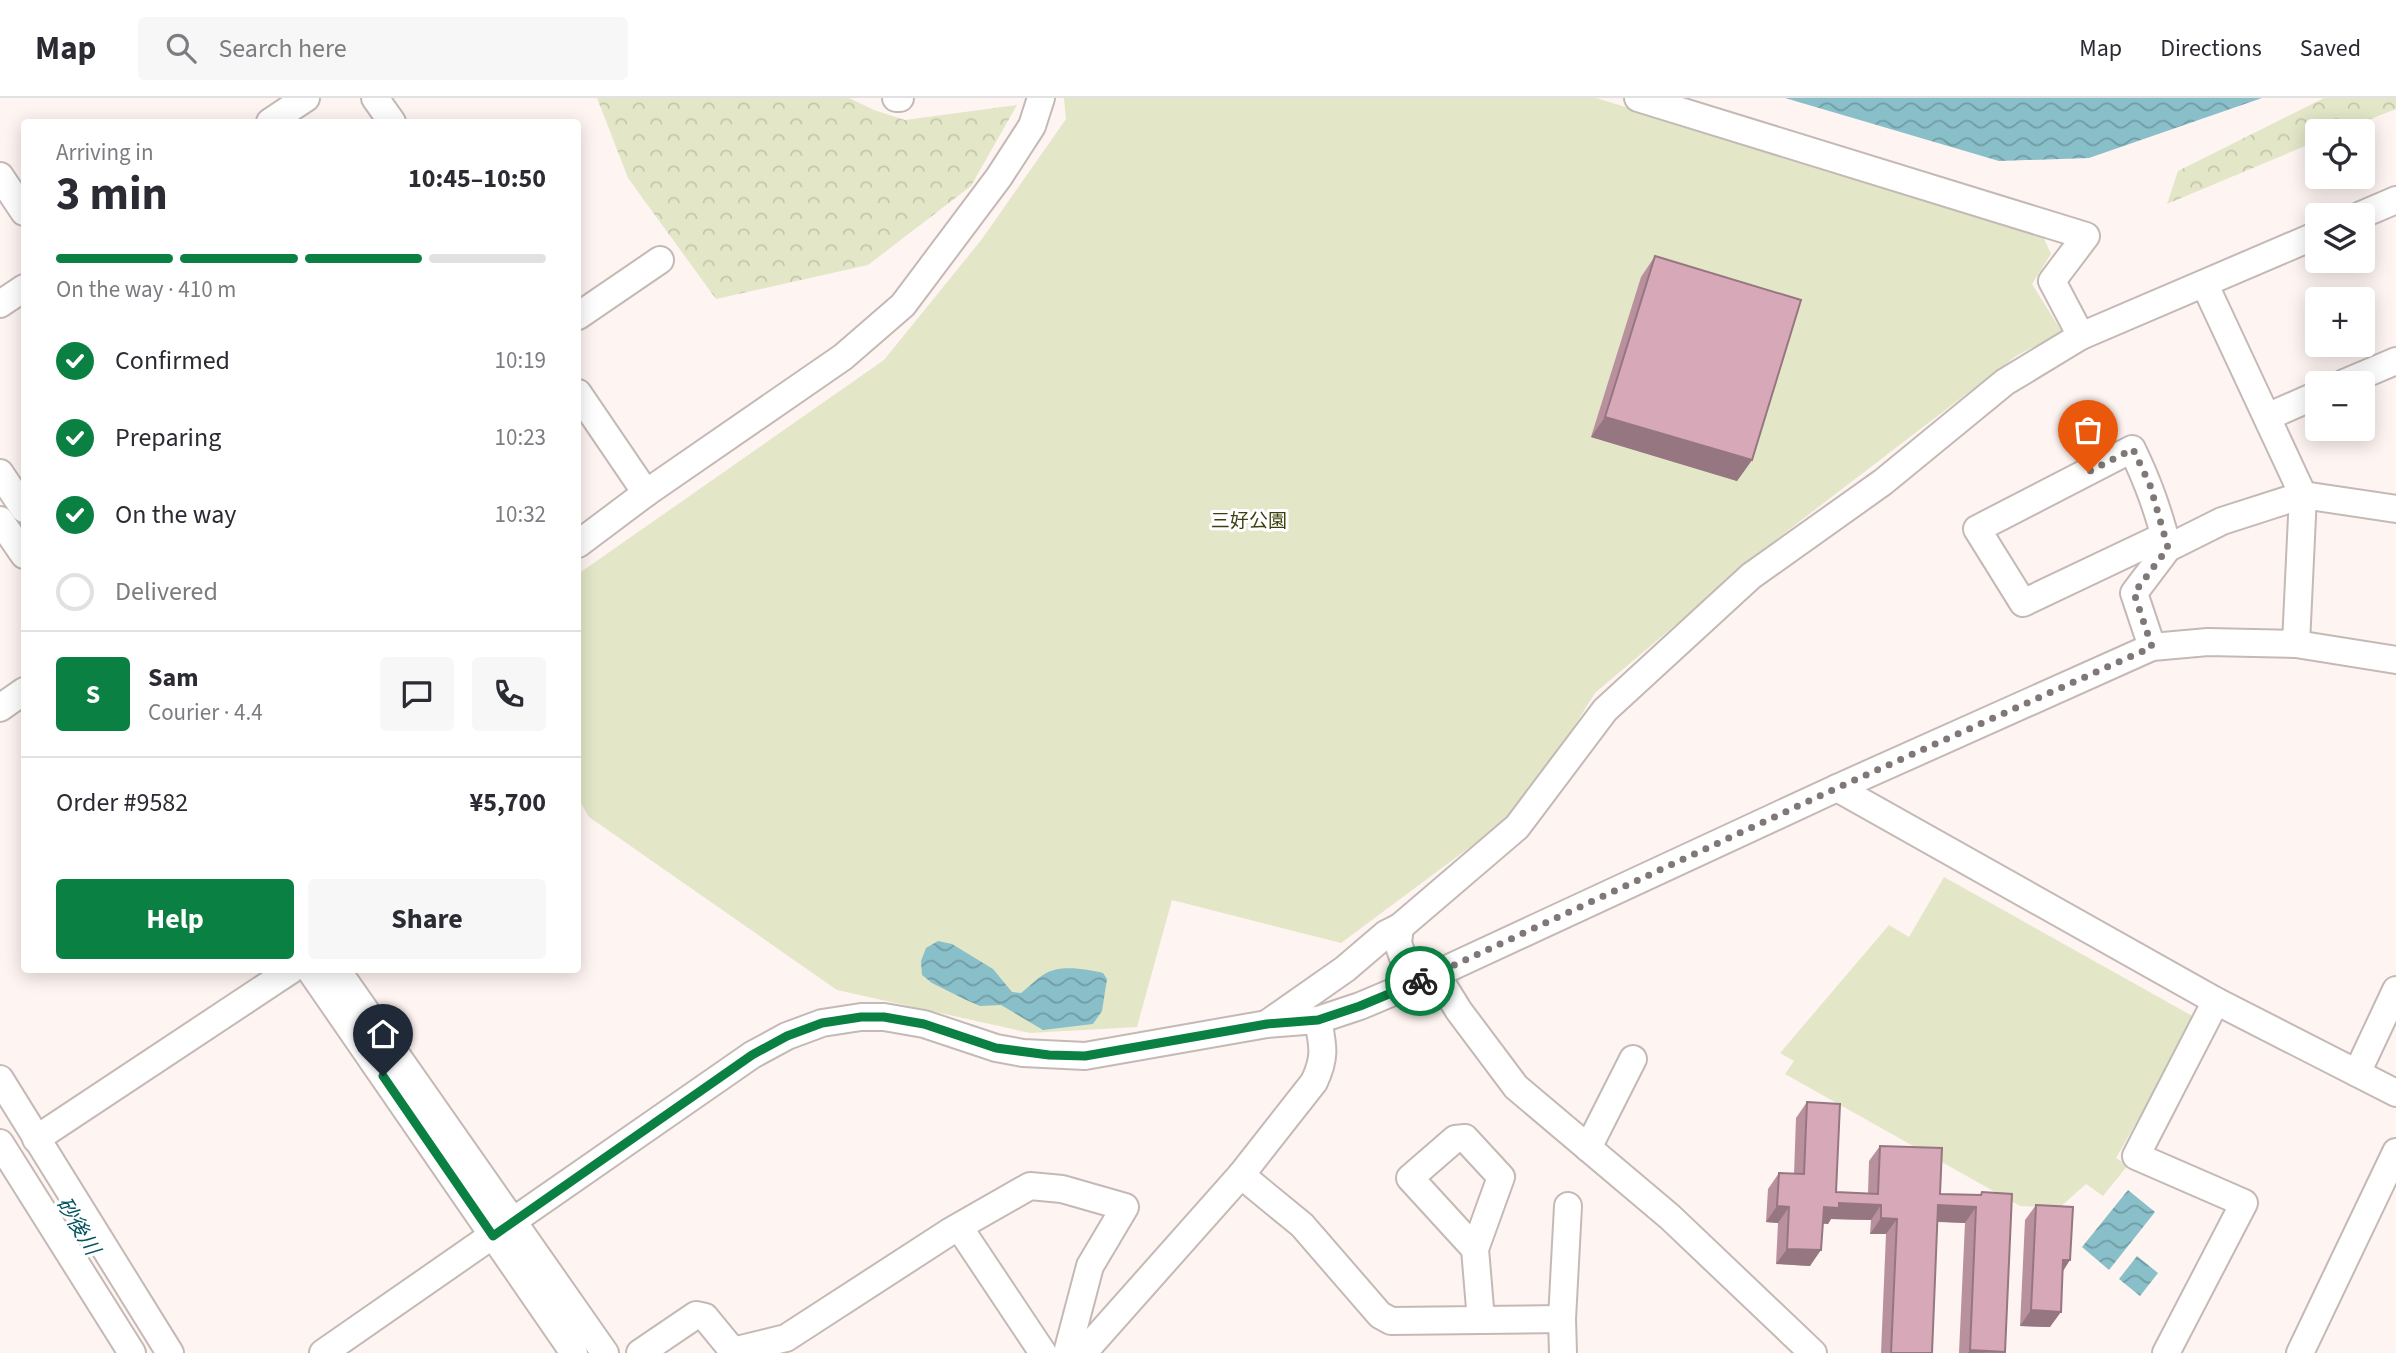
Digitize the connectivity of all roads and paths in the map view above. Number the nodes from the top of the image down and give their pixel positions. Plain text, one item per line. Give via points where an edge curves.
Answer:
1 (306, 98) edge
2 (375, 98) edge
3 (1041, 98) edge
4 (1638, 98) edge
5 (274, 119) edge
6 (390, 119) edge
7 (0, 177) edge
8 (2396, 200) edge
9 (21, 208) edge
10 (2375, 209) edge
11 (2305, 240) edge
12 (660, 260) dead end
13 (2204, 285) junction
14 (21, 290) edge
15 (0, 304) edge
16 (581, 314) edge
17 (2081, 336) junction
18 (2396, 361) edge
19 (2372, 371) edge
20 (581, 397) edge
21 (2305, 400) edge
22 (2267, 417) junction
23 (0, 472) edge
24 (646, 492) junction
25 (2303, 495) junction
26 (21, 504) edge
27 (2396, 509) edge
28 (0, 520) edge
29 (581, 542) edge
30 (2166, 542) junction
31 (21, 551) edge
32 (2295, 644) junction
33 (2152, 647) junction
34 (2396, 660) edge
35 (21, 693) edge
36 (0, 708) edge
37 (1837, 788) junction
38 (1399, 927) junction
39 (286, 973) edge
40 (312, 973) edge
41 (339, 973) edge
42 (1424, 979) junction
43 (2396, 990) edge
44 (2216, 1001) junction
45 (1318, 1020) junction
46 (1267, 1024) junction
47 (1633, 1059) dead end
48 (2357, 1073) junction
49 (0, 1079) edge
50 (2396, 1093) edge
51 (36, 1139) junction
52 (0, 1143) edge
53 (1588, 1148) junction
54 (2396, 1152) edge
55 (1241, 1175) junction
56 (1568, 1206) dead end
57 (959, 1227) junction
58 (503, 1228) junction
59 (1475, 1249) dead end
60 (1562, 1319) junction
61 (1481, 1320) junction
62 (733, 1352) edge
63 (132, 1353) edge
64 (170, 1353) edge
65 (323, 1353) edge
66 (574, 1353) edge
67 (605, 1353) edge
68 (640, 1353) edge
69 (1043, 1353) edge
70 (1068, 1353) edge
71 (1083, 1353) edge
72 (1563, 1353) edge
73 (1813, 1353) edge
74 (2166, 1353) edge
75 (2300, 1353) edge

1 - 5 street
2 - 6 street
3 - 24 street via 1032,126 999,177 903,304 843,356
4 - 17 street via 2086,236 2052,281
7 - 9 street
8 - 10 street
11 - 13 street
12 - 16 street
13 - 17 street
13 - 22 street
14 - 15 street
17 - 38 street via 2005,382 1883,482 1751,576 1605,710 1517,827
18 - 19 street
20 - 24 street
21 - 22 street
22 - 25 street
23 - 26 street
24 - 29 street
25 - 27 street
25 - 30 street
25 - 32 street
28 - 31 street
30 - 30 street via 2150,485 2133,449 1977,529 2023,603
30 - 33 street via 2134,593
32 - 33 street via 2208,642
32 - 34 street
33 - 37 street
35 - 36 street
37 - 42 street
37 - 44 street
38 - 42 street via 1398,943
38 - 46 street
39 - 51 street
40 - 58 street
41 - 58 street
42 - 45 street
42 - 53 street via 1459,1011 1516,1087
43 - 48 street
44 - 48 street
44 - 74 street via 2136,1156 2244,1203
45 - 46 street
45 - 55 street via 1322,1066
46 - 58 street via 1085,1056 996,1048 896,1019 861,1017 822,1023 752,1055
47 - 53 street
48 - 50 street
49 - 51 street
51 - 64 street
52 - 63 street
53 - 73 street via 1670,1217
54 - 75 street
55 - 61 street via 1302,1224 1380,1315 1391,1321
55 - 71 street
56 - 60 street
57 - 62 street via 786,1338
57 - 69 street
57 - 70 street via 1030,1186 1062,1189 1125,1207 1090,1266
58 - 65 street
58 - 66 street
58 - 67 street
59 - 61 street
60 - 61 street
60 - 72 street
62 - 68 street via 705,1317 696,1315

